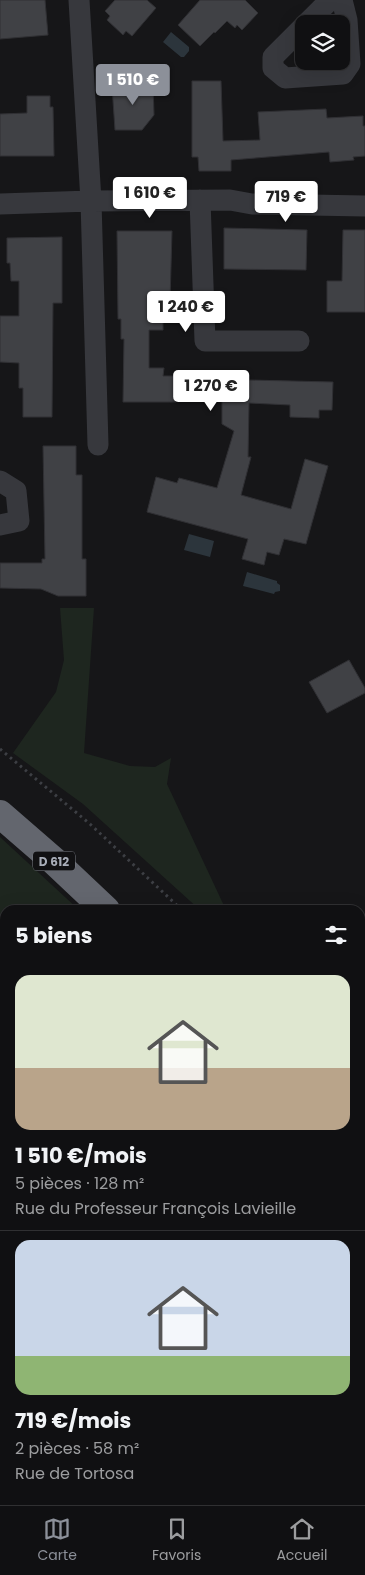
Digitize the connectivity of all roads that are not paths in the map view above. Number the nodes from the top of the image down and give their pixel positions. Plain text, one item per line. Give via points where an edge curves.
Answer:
1 (79, 0) edge
2 (330, 0) edge
3 (342, 0) edge
4 (315, 15) edge
5 (346, 15) edge
6 (295, 35) edge
7 (346, 70) edge
8 (200, 200) junction
9 (91, 201) junction
10 (0, 204) edge
11 (365, 206) edge
12 (300, 341) dead end
13 (98, 444) dead end
14 (0, 481) edge
15 (0, 525) edge
16 (0, 814) edge
17 (101, 905) edge

1 - 9 street
2 - 4 street
3 - 5 street
6 - 7 street via 273,57 273,68 285,78 343,74
8 - 9 street
8 - 11 street
8 - 12 street via 205,342
9 - 10 street
9 - 13 street
14 - 15 street via 16,491 19,520
16 - 17 highway, D 612

